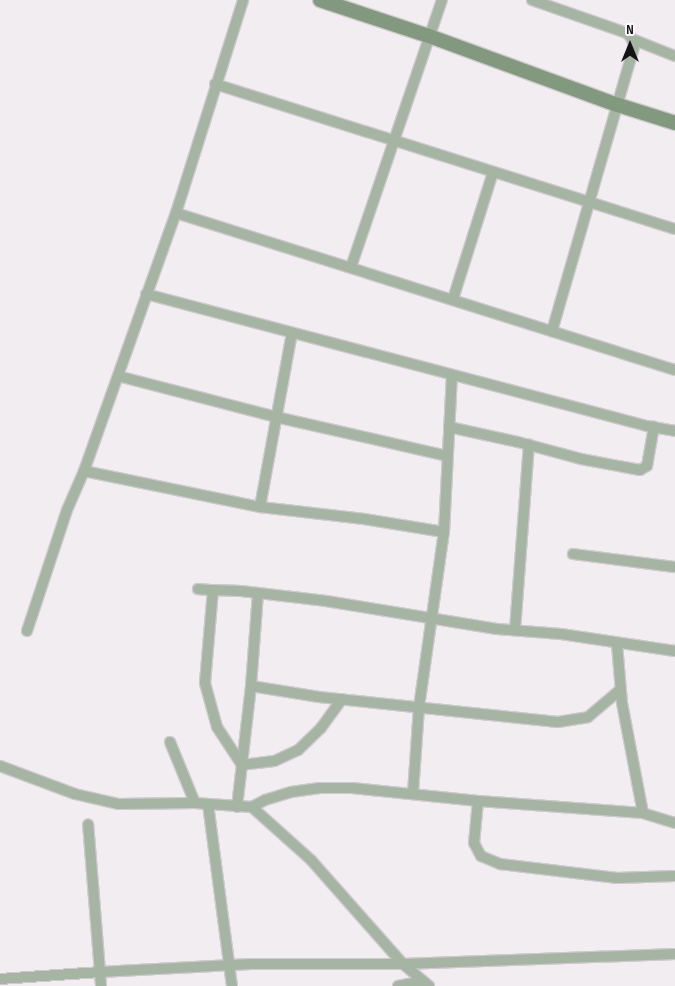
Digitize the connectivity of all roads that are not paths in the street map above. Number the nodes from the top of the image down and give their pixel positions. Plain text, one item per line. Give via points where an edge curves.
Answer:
1 (243, 0) edge
2 (320, 0) edge
3 (442, 0) edge
4 (532, 0) edge
5 (429, 36) junction
6 (632, 39) junction
7 (675, 56) edge
8 (215, 84) junction
9 (618, 106) junction
10 (675, 122) edge
11 (394, 140) junction
12 (493, 172) junction
13 (588, 202) junction
14 (176, 212) junction
15 (675, 229) edge
16 (351, 267) junction
17 (146, 294) junction
18 (454, 300) junction
19 (552, 331) junction
20 (292, 332) junction
21 (675, 370) edge
22 (452, 374) junction
23 (118, 376) junction
24 (276, 417) junction
25 (449, 427) junction
26 (654, 427) junction
27 (675, 431) edge
28 (529, 445) junction
29 (447, 456) junction
30 (84, 471) junction
31 (260, 507) junction
32 (444, 532) junction
33 (573, 554) dead end
34 (675, 567) edge
35 (198, 589) dead end
36 (213, 590) junction
37 (258, 593) junction
38 (430, 618) junction
39 (515, 630) junction
40 (27, 631) dead end
41 (617, 644) junction
42 (675, 651) edge
43 (251, 686) junction
44 (620, 690) junction
45 (342, 699) junction
46 (419, 707) junction
47 (170, 742) dead end
48 (242, 765) junction
49 (0, 766) edge
50 (413, 793) junction
51 (478, 801) junction
52 (194, 803) junction
53 (208, 804) junction
54 (237, 807) junction
55 (252, 807) junction
56 (643, 814) junction
57 (675, 823) edge
58 (88, 824) dead end
59 (675, 876) edge
60 (675, 954) edge
61 (403, 964) junction
62 (228, 965) junction
63 (100, 972) junction
64 (0, 979) edge
65 (426, 984) edge
66 (102, 986) edge
67 (232, 986) edge
68 (398, 986) edge

1 - 8 street
2 - 5 street
3 - 5 street
4 - 6 street via 627,33
5 - 9 street
5 - 11 street
6 - 7 street
6 - 9 street via 634,47
8 - 11 street
8 - 14 street
9 - 10 street
9 - 13 street
11 - 12 street
11 - 16 street
12 - 13 street
12 - 18 street
13 - 15 street
13 - 19 street
14 - 16 street
14 - 17 street
16 - 18 street
17 - 20 street
17 - 23 street
18 - 19 street
19 - 21 street
20 - 22 street
20 - 24 street
22 - 25 street
22 - 26 street
23 - 24 street
23 - 30 street
24 - 29 street
24 - 31 street
25 - 28 street
25 - 29 street
26 - 27 street
26 - 28 street via 647,466 640,470
28 - 39 street
29 - 32 street
30 - 31 street
30 - 40 street via 67,510
31 - 32 street
32 - 38 street
33 - 34 street
35 - 36 street
36 - 37 street
36 - 48 street via 205,683 218,727
37 - 38 street
37 - 43 street
38 - 39 street
38 - 46 street
39 - 41 street
41 - 42 street
41 - 44 street
43 - 45 street
43 - 48 street
44 - 46 street via 588,717 558,722
44 - 56 street
45 - 46 street
45 - 48 street via 321,728 298,750 274,761
46 - 50 street
47 - 52 street
48 - 54 street
49 - 52 street via 75,794 118,804
50 - 51 street
50 - 55 street via 320,788 291,792
51 - 56 street
51 - 59 street via 474,843 481,856 500,864 617,878
52 - 53 street
53 - 54 street
53 - 62 street
54 - 55 street
55 - 61 street via 311,860
56 - 57 street
58 - 63 street
60 - 61 street
61 - 62 street
61 - 65 street
62 - 63 street
62 - 67 street
63 - 64 street
63 - 66 street
65 - 68 street

